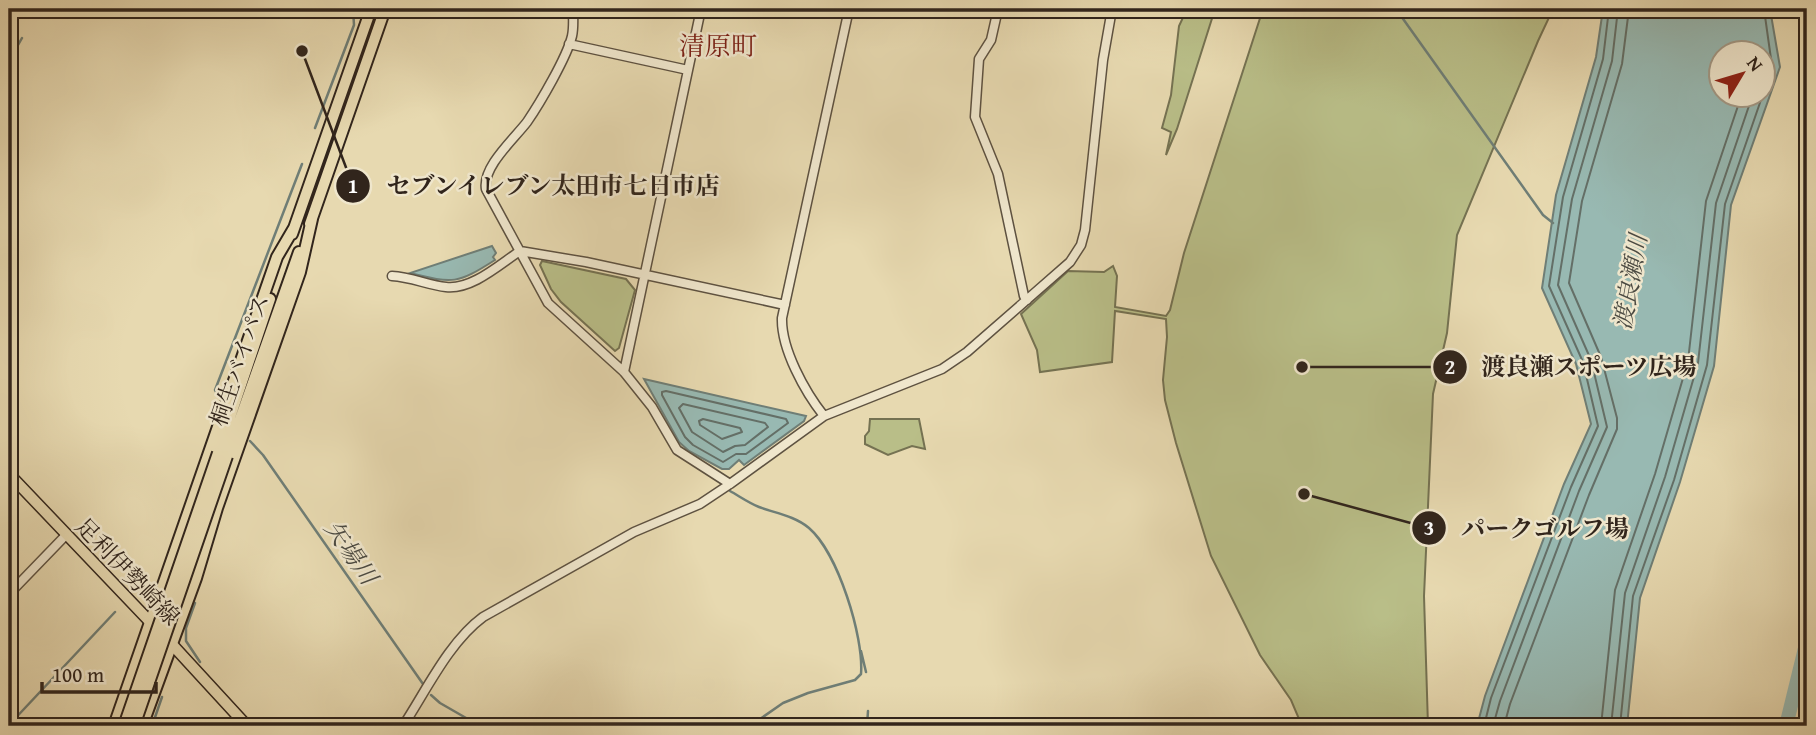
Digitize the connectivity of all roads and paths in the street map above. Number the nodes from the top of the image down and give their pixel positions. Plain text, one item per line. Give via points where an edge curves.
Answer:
1 (371, 9) edge
2 (384, 9) edge
3 (573, 9) edge
4 (701, 9) edge
5 (849, 9) edge
6 (998, 9) edge
7 (1112, 9) edge
8 (569, 44) junction
9 (688, 69) junction
10 (312, 219) junction
11 (294, 228) junction
12 (520, 251) junction
13 (645, 275) junction
14 (392, 276) dead end
15 (1027, 300) junction
16 (785, 305) junction
17 (624, 372) junction
18 (824, 416) junction
19 (223, 454) junction
20 (9, 474) edge
21 (730, 484) junction
22 (66, 535) junction
23 (9, 594) edge
24 (151, 622) junction
25 (172, 646) junction
26 (114, 726) edge
27 (124, 726) edge
28 (134, 726) edge
29 (142, 726) edge
30 (247, 726) edge
31 (403, 726) edge

1 - 11 highway, 桐生バイパス
2 - 10 highway, 桐生バイパス
3 - 8 street
4 - 9 street
5 - 16 street
6 - 15 street via 991,40 979,58 975,117 998,174
7 - 15 street via 1083,238 1070,262
8 - 9 street
8 - 12 street via 529,119 486,179 486,189
9 - 13 street
10 - 19 highway, 桐生バイパス
10 - 25 highway via 300,272
11 - 19 highway, 桐生バイパス
11 - 24 highway via 278,257
12 - 13 street
12 - 14 street via 460,286 448,288
12 - 17 street via 548,303
13 - 16 street
13 - 17 street
15 - 18 street via 942,369
16 - 18 street via 784,342
17 - 21 street via 677,450
18 - 21 street
19 - 27 highway, 桐生バイパス, bridge
19 - 28 highway, 桐生バイパス, bridge
20 - 22 main road, 足利伊勢崎線
21 - 31 street via 700,504 634,532 468,627
22 - 23 street
22 - 24 main road, 足利伊勢崎線
24 - 25 main road, 足利伊勢崎線
24 - 26 highway
25 - 29 highway
25 - 30 main road, 足利伊勢崎線

